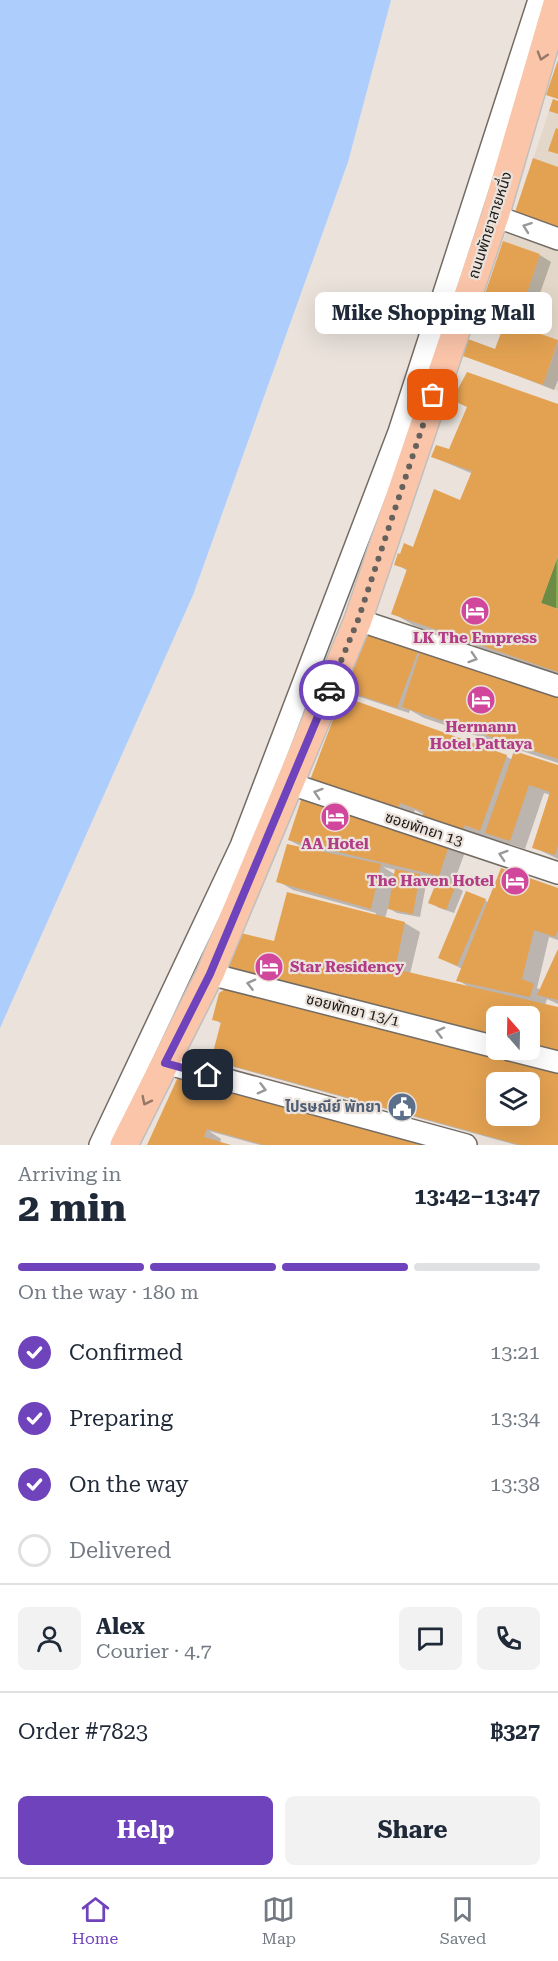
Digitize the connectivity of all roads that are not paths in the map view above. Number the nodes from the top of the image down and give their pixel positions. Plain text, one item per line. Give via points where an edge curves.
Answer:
1 (539, 0) edge
2 (558, 0) edge
3 (554, 28) edge
4 (495, 216) junction
5 (558, 239) edge
6 (358, 620) junction
7 (558, 686) edge
8 (291, 784) junction
9 (558, 873) edge
10 (210, 974) junction
11 (486, 1044) edge
12 (540, 1058) edge
13 (558, 1062) edge
14 (165, 1063) junction
15 (100, 1145) edge
16 (124, 1145) edge
17 (466, 1145) edge

1 - 15 street via 399,432 241,846
2 - 3 main road, ถนนพัทยาสายหนึ่ง
3 -> 4 main road, ถนนพัทยาสายหนึ่ง
5 -> 4 street
4 - 6 main road, ถนนพัทยาสายหนึ่ง
6 -> 7 street
6 - 8 main road, ถนนพัทยาสายหนึ่ง
9 -> 8 street, ซอยพัทยา 13
8 - 10 main road, ถนนพัทยาสายหนึ่ง
11 -> 10 street, ซอยพัทยา 13/1
10 - 14 main road, ถนนพัทยาสายหนึ่ง
12 - 13 street
14 -> 16 main road, ถนนพัทยาสายหนึ่ง
14 -> 17 street

